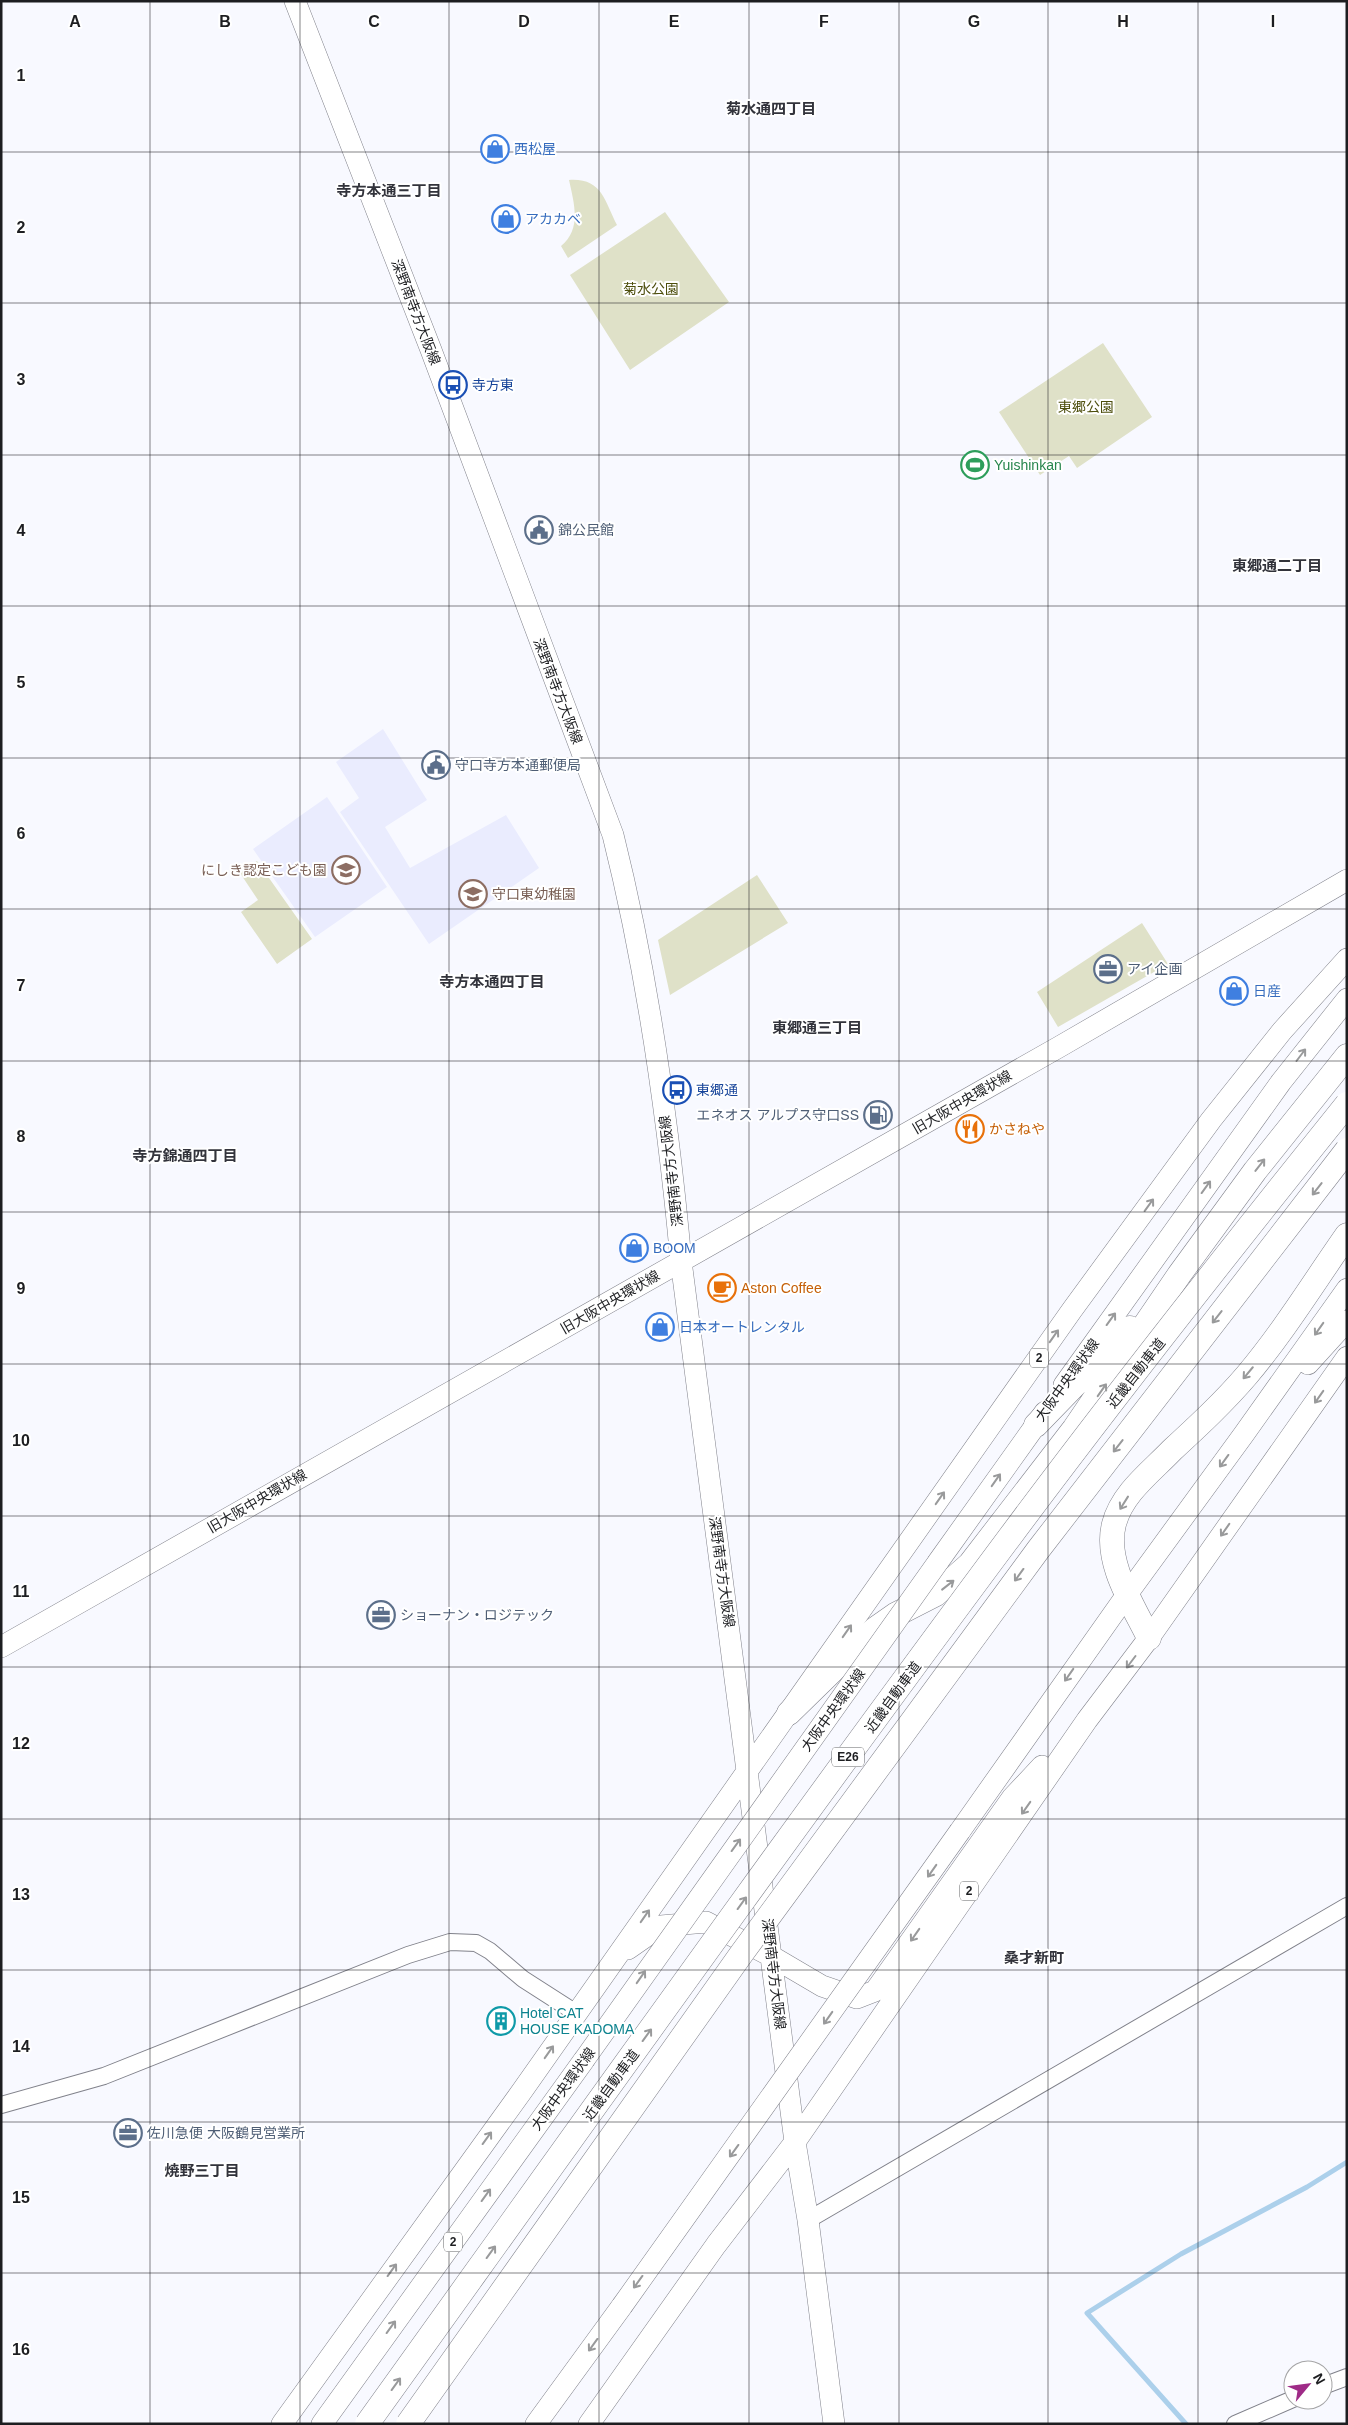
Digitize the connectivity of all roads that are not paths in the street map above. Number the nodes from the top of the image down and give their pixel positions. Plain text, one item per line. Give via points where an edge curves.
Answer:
1 (294, 1) edge
2 (1347, 880) edge
3 (1347, 959) edge
4 (1347, 999) edge
5 (1347, 1056) edge
6 (1347, 1104) edge
7 (1347, 1150) edge
8 (1347, 1235) edge
9 (681, 1261) junction
10 (1179, 1275) junction
11 (1347, 1289) edge
12 (1347, 1321) edge
13 (1347, 1357) edge
14 (1036, 1425) junction
15 (1244, 1434) junction
16 (1128, 1592) junction
17 (1149, 1638) junction
18 (1, 1647) edge
19 (788, 1713) junction
20 (1087, 1720) junction
21 (748, 1771) junction
22 (1347, 1906) edge
23 (771, 1956) junction
24 (615, 1958) junction
25 (576, 2013) junction
26 (1, 2104) edge
27 (795, 2142) junction
28 (808, 2220) junction
29 (370, 2301) junction
30 (1347, 2377) edge
31 (1333, 2382) edge
32 (1283, 2403) edge
33 (282, 2424) edge
34 (298, 2424) edge
35 (322, 2424) edge
36 (367, 2424) edge
37 (408, 2424) edge
38 (536, 2424) edge
39 (589, 2424) edge
40 (834, 2424) edge
41 (1236, 2424) edge

1 - 9 main road, 深野南寺方大阪線 via 613,835 632,912 652,1020 675,1190
2 - 9 main road, 旧大阪中央環状線
19 -> 3 main road, 2 via 1072,1310 1211,1120 1282,1030
14 -> 4 main road, 大阪中央環状線 / 2 via 1281,1082
10 -> 5 highway via 1255,1171
36 -> 6 highway, 近畿自動車道 / E26, bridge via 1013,1532
7 -> 37 highway, E26, bridge via 1032,1558 742,1954
8 -> 16 highway via 1278,1335 1241,1382 1138,1484 1122,1504 1114,1525 1113,1549 1118,1571
9 - 18 main road, 旧大阪中央環状線
9 - 21 main road, 深野南寺方大阪線
10 - 14 highway, 2
19 -> 10 highway, 2 via 875,1629 936,1594 970,1564 1123,1360
11 -> 15 main road
12 - 15 main road
13 -> 17 main road, 2
35 -> 14 main road, 大阪中央環状線 / 2, bridge
15 -> 16 main road
16 - 17 highway
16 -> 38 main road, bridge
17 -> 20 main road, 2
19 - 21 main road, 2
20 -> 23 main road via 1012,1798 875,1991 857,1998 822,1986
20 -> 27 main road, 2
21 - 23 main road, 深野南寺方大阪線
24 -> 21 main road, 2
22 - 28 street
23 - 24 main road via 706,1922 661,1926
23 - 27 main road, 深野南寺方大阪線
24 - 25 main road, 2
25 - 26 street via 523,1979 476,1943 450,1942 408,1955 104,2076
29 -> 25 main road, 2
27 - 28 main road, 深野南寺方大阪線
27 - 39 main road, 2 via 716,2245
28 - 40 main road, 深野南寺方大阪線
29 - 33 main road, 2
29 - 34 main road
30 - 31 street
32 - 41 street

